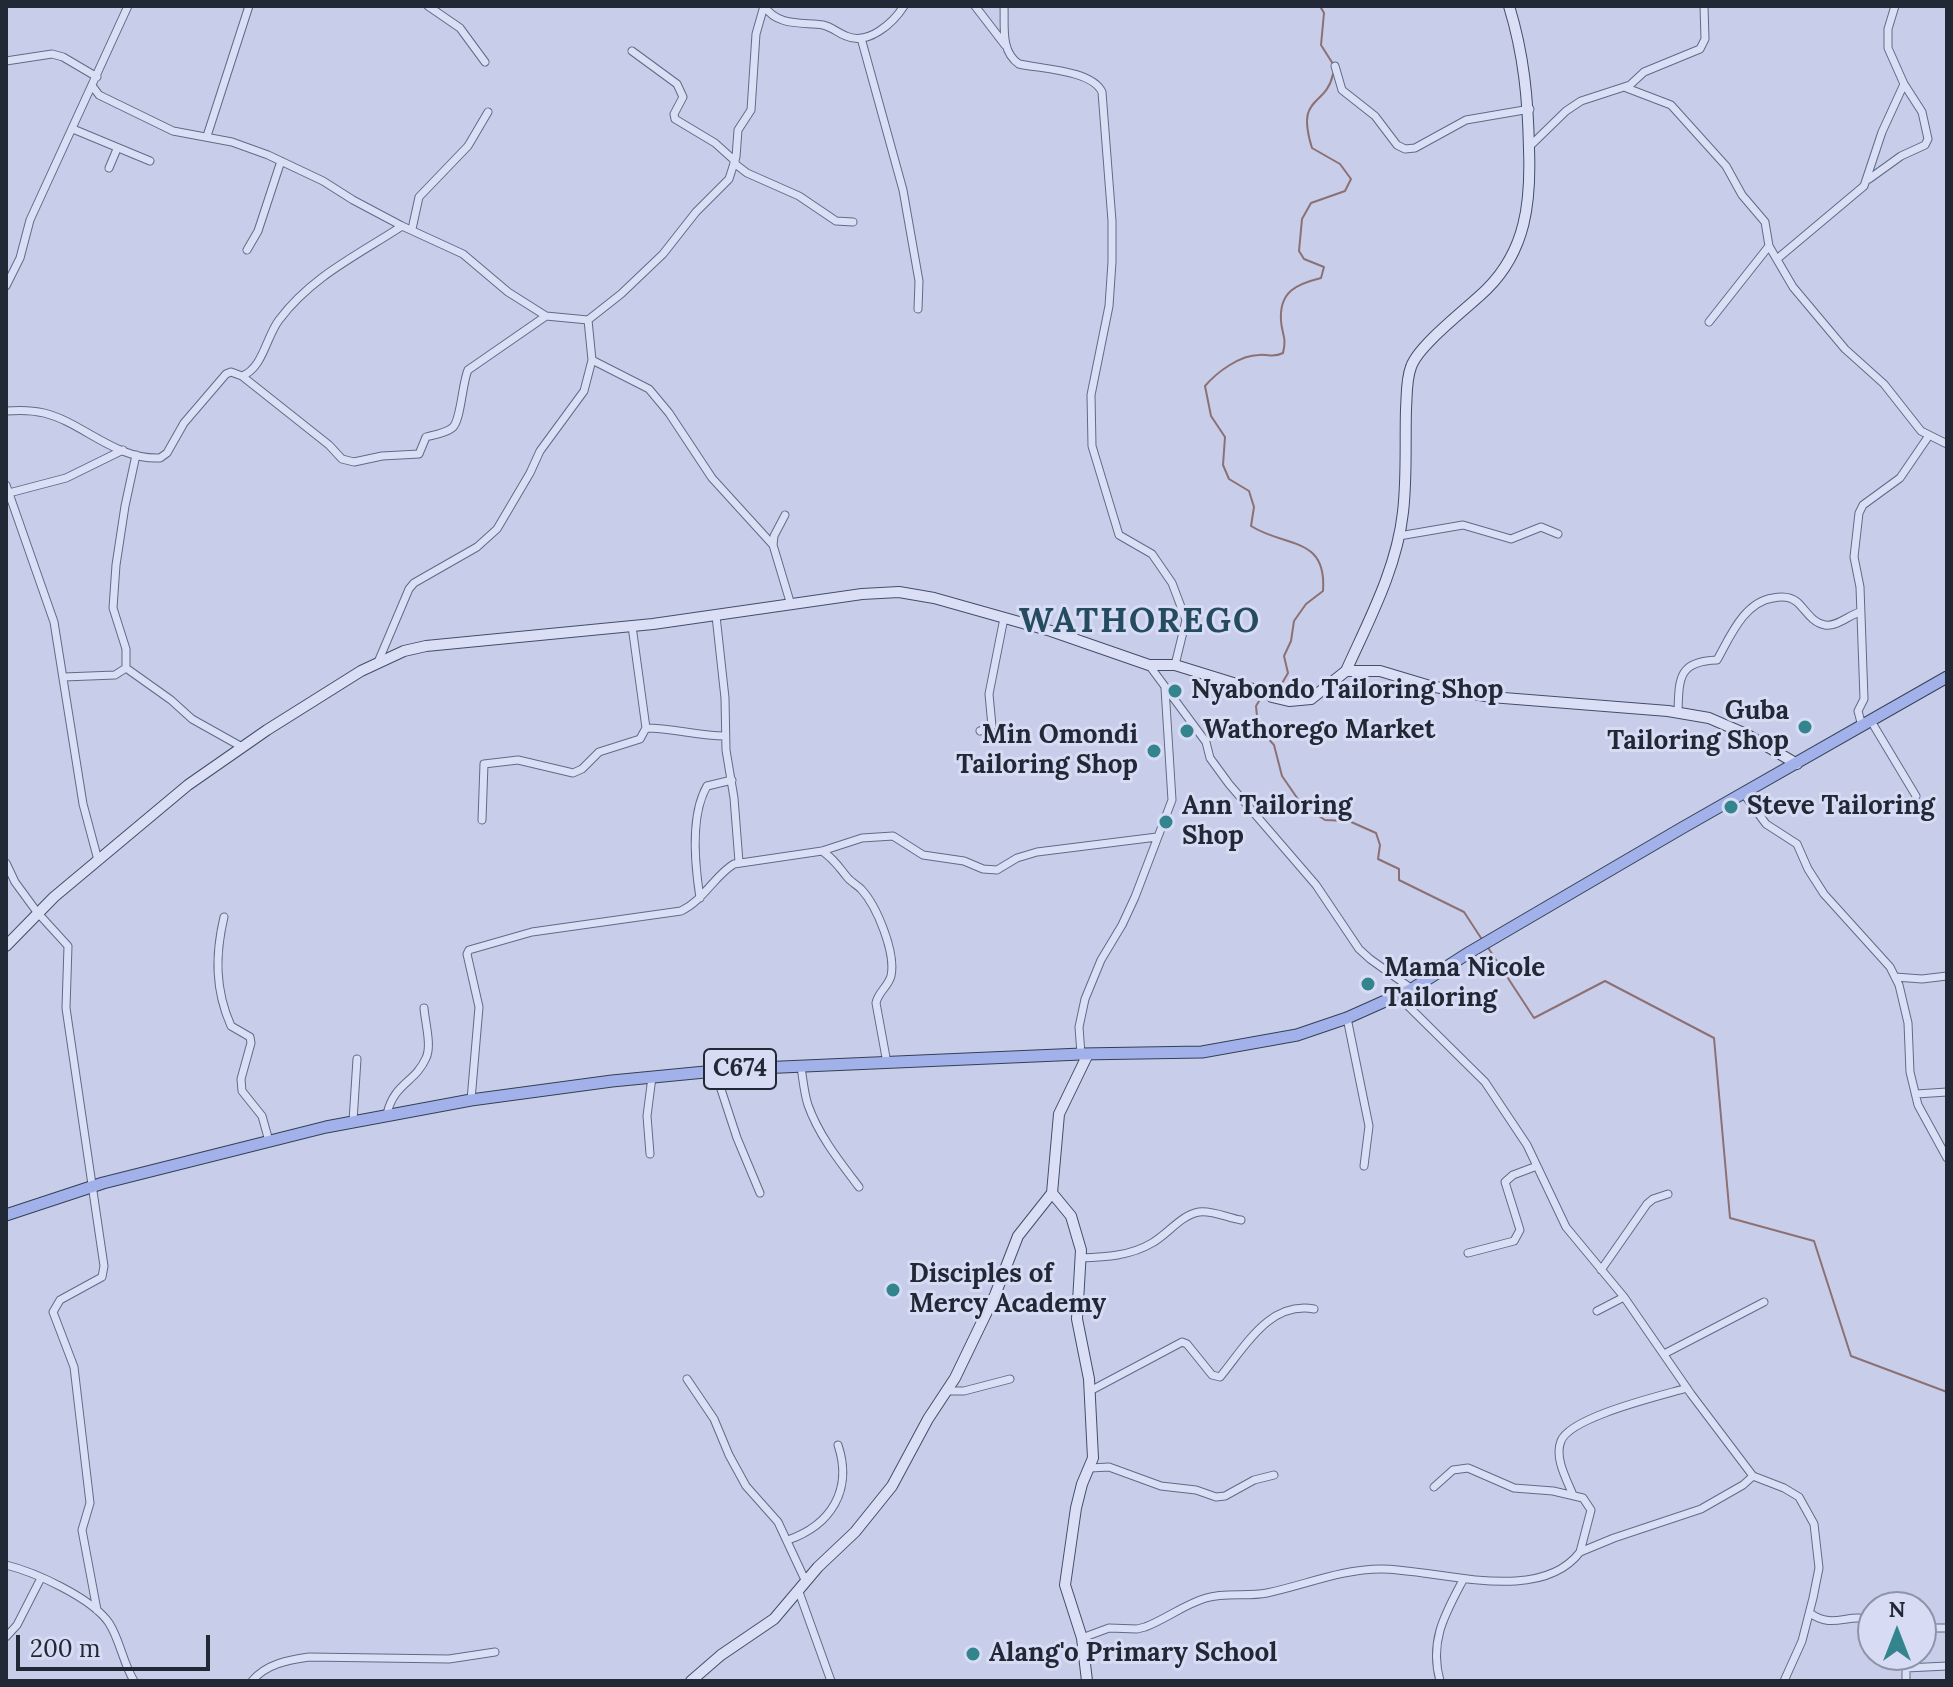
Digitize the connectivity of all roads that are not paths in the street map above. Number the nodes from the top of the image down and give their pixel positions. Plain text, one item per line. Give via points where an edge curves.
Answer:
1 (128, 6) edge
2 (249, 6) edge
3 (428, 6) edge
4 (764, 6) edge
5 (904, 6) edge
6 (975, 6) edge
7 (1004, 6) edge
8 (1509, 6) edge
9 (1704, 6) edge
10 (1895, 6) edge
11 (861, 38) junction
12 (1005, 46) junction
13 (632, 51) dead end
14 (6, 61) edge
15 (485, 62) dead end
16 (1335, 66) dead end
17 (97, 77) junction
18 (1904, 84) junction
19 (93, 87) junction
20 (1624, 87) junction
21 (1530, 109) junction
22 (488, 112) dead end
23 (73, 129) junction
24 (207, 136) junction
25 (1529, 147) junction
26 (117, 149) junction
27 (150, 161) dead end
28 (281, 161) junction
29 (734, 162) junction
30 (109, 168) dead end
31 (1867, 181) junction
32 (853, 222) dead end
33 (402, 226) junction
34 (412, 229) junction
35 (1769, 246) junction
36 (247, 250) dead end
37 (1777, 259) junction
38 (6, 286) edge
39 (918, 309) dead end
40 (546, 316) junction
41 (588, 320) junction
42 (1709, 322) dead end
43 (592, 360) junction
44 (242, 376) junction
45 (6, 411) edge
46 (1928, 437) junction
47 (1947, 444) edge
48 (123, 450) junction
49 (136, 455) junction
50 (8, 489) edge
51 (16, 507) junction
52 (6, 511) edge
53 (785, 515) dead end
54 (1558, 534) dead end
55 (1399, 536) junction
56 (773, 545) junction
57 (791, 605) junction
58 (1860, 612) junction
59 (716, 616) junction
60 (1004, 618) junction
61 (632, 626) junction
62 (378, 662) junction
63 (1149, 665) junction
64 (1175, 665) junction
65 (126, 668) junction
66 (1346, 671) junction
67 (64, 677) junction
68 (1947, 677) edge
69 (1165, 688) junction
70 (1259, 691) joint
71 (1272, 697) joint
72 (1678, 712) junction
73 (1866, 724) junction
74 (646, 728) junction
75 (980, 731) dead end
76 (725, 736) junction
77 (242, 747) junction
78 (1797, 764) junction
79 (732, 780) junction
80 (1744, 794) junction
81 (1916, 796) dead end
82 (482, 820) dead end
83 (1157, 837) junction
84 (822, 851) junction
85 (98, 860) junction
86 (739, 862) junction
87 (6, 863) edge
88 (700, 898) junction
89 (37, 912) junction
90 (224, 917) dead end
91 (6, 945) edge
92 (1947, 976) edge
93 (1895, 977) junction
94 (1405, 990) junction
95 (424, 1008) dead end
96 (1347, 1018) junction
97 (1085, 1054) junction
98 (357, 1059) dead end
99 (887, 1064) junction
100 (801, 1067) junction
101 (715, 1071) junction
102 (652, 1077) junction
103 (1947, 1092) edge
104 (1916, 1094) junction
105 (471, 1100) junction
106 (387, 1114) junction
107 (353, 1121) junction
108 (269, 1141) junction
109 (650, 1154) dead end
110 (1947, 1158) edge
111 (1364, 1166) dead end
112 (1537, 1166) junction
113 (92, 1187) junction
114 (859, 1187) dead end
115 (760, 1193) dead end
116 (1052, 1193) junction
117 (1668, 1194) dead end
118 (6, 1215) edge
119 (1241, 1220) dead end
120 (1468, 1253) dead end
121 (1080, 1258) junction
122 (1601, 1270) junction
123 (1624, 1297) junction
124 (1764, 1302) dead end
125 (1314, 1309) dead end
126 (1597, 1311) dead end
127 (1664, 1354) junction
128 (687, 1379) dead end
129 (1010, 1379) dead end
130 (1687, 1388) junction
131 (948, 1391) junction
132 (1090, 1391) junction
133 (838, 1445) dead end
134 (1090, 1468) junction
135 (1274, 1475) dead end
136 (1753, 1476) junction
137 (1434, 1487) dead end
138 (1573, 1495) junction
139 (788, 1540) junction
140 (1580, 1552) junction
141 (6, 1565) edge
142 (41, 1578) junction
143 (1463, 1580) junction
144 (806, 1582) junction
145 (799, 1592) junction
146 (97, 1610) junction
147 (1810, 1613) junction
148 (1857, 1619) edge
149 (6, 1637) edge
150 (1082, 1638) junction
151 (495, 1652) dead end
152 (134, 1681) edge
153 (252, 1681) edge
154 (691, 1681) edge
155 (831, 1681) edge
156 (1087, 1681) edge
157 (1440, 1681) edge
158 (1784, 1681) edge

1 - 17 street
2 - 24 street
3 - 15 street via 460,28
4 - 11 street via 798,25 824,25 846,37
4 - 29 street via 756,34 751,110 738,130
5 - 11 street via 891,24
6 - 12 street
7 - 12 street
8 - 21 street
9 - 20 street via 1705,39 1700,49 1644,72
10 - 18 street via 1886,40
11 - 39 street via 903,190 919,281
12 - 64 street via 1019,64 1089,78 1102,92 1111,278 1091,395 1092,446 1119,535 1152,554 1172,583 1186,620
13 - 29 street via 679,86 683,97 675,119 715,143
14 - 17 street via 52,54
16 - 21 street via 1342,90 1405,149 1466,120
17 - 19 street
18 - 31 street
18 - 31 street via 1922,112 1928,141
19 - 23 street
19 - 24 street via 112,103 173,131
20 - 25 street via 1581,101
20 - 35 street via 1671,105 1726,166 1765,222
21 - 25 street
22 - 34 street via 468,146 419,197
23 - 26 street
23 - 38 street
24 - 28 street
25 - 55 street via 1531,186 1514,252 1494,282 1416,355 1411,366
26 - 27 street
26 - 30 street
28 - 33 street
28 - 36 street
29 - 32 street via 836,221
29 - 41 street via 729,179 663,254
31 - 37 street
33 - 34 street
33 - 44 street via 315,284 278,321 257,361
34 - 40 street via 463,254
35 - 37 street
35 - 42 street
37 - 46 street via 1793,287 1845,349 1884,384
40 - 41 street
40 - 44 street via 468,370 457,421 426,437 419,454 342,459
41 - 43 street
43 - 56 street via 649,389 712,478
43 - 62 street via 584,391 540,451 497,529 477,547 414,583
44 - 49 street via 226,374 184,423 167,453 160,458
45 - 48 street via 45,413
46 - 47 street
46 - 58 street via 1900,478 1861,508 1854,555
48 - 49 street
48 - 50 street via 66,478
49 - 65 street via 122,521 113,608 126,649
50 - 51 street
51 - 52 street
51 - 67 street via 54,622
53 - 56 street
54 - 55 street via 1541,527 1511,539 1463,525
55 - 66 street
56 - 57 street
57 - 59 street
57 - 60 street via 899,592
58 - 72 street via 1828,625 1810,617 1793,599 1777,597 1754,604 1717,660 1687,667 1680,681
58 - 73 street via 1864,699 1858,711
59 - 61 street
59 - 76 street
60 - 63 street
60 - 75 street via 989,694 992,726
61 - 62 street via 426,646
61 - 74 street
62 - 77 street
63 - 64 street
63 - 69 street
64 - 70 street
65 - 67 street via 115,675
65 - 77 street via 192,719
66 - 71 street via 1311,699
66 - 72 street via 1380,671 1491,697
67 - 85 street via 83,804
68 - 73 main road, C674
69 - 83 street via 1172,793
69 - 94 street via 1206,742 1210,758 1316,885 1359,949
70 - 71 street
72 - 78 street via 1733,728
73 - 78 main road, C674
73 - 81 street
74 - 76 street
74 - 82 street via 640,739 599,752 573,773 518,760 484,764
76 - 79 street
77 - 85 street
78 - 80 main road, C674
79 - 86 street
79 - 88 street via 707,786 701,796 694,862
80 - 93 street via 1766,824 1797,844 1824,894
80 - 94 main road, C674
83 - 84 street via 1037,852 997,870 923,855 893,836 862,838
83 - 97 street via 1135,897 1085,999 1079,1027
84 - 86 street
84 - 99 street via 864,891 883,926 891,970 876,1003
85 - 89 street
86 - 88 street
87 - 89 street
88 - 105 street via 681,911 532,932 469,950 479,1007
89 - 91 street
89 - 113 street via 69,951 66,1008
90 - 108 street via 217,951 219,987 229,1023 250,1037 242,1091 262,1116
92 - 93 street
93 - 104 street via 1908,1023
94 - 96 main road, C674
94 - 112 street via 1485,1082
95 - 106 street via 428,1056 391,1098
96 - 97 main road, C674 via 1297,1035 1202,1052
96 - 111 street via 1369,1126
97 - 99 main road, C674
97 - 116 street via 1059,1114
98 - 107 street
99 - 100 main road, C674
100 - 101 main road, C674
100 - 114 street via 808,1104 821,1132
101 - 102 main road, C674
101 - 115 street
102 - 105 main road, C674
102 - 109 street
103 - 104 street
104 - 110 street
105 - 106 main road, C674
106 - 107 main road, C674
107 - 108 main road, C674
108 - 113 main road, C674
112 - 120 street via 1505,1182 1520,1230 1514,1241
112 - 122 street via 1566,1227
113 - 118 main road, C674
113 - 146 street via 102,1277 60,1300 53,1312 74,1367 90,1503 82,1530
116 - 121 street via 1071,1216
116 - 131 street via 1018,1236
117 - 122 street via 1647,1204
119 - 121 street via 1197,1212 1135,1252
121 - 132 street via 1077,1319
122 - 123 street
123 - 126 street
123 - 127 street
124 - 127 street
125 - 132 street via 1293,1307 1273,1316 1220,1377 1182,1342
127 - 130 street
128 - 139 street via 718,1426 746,1486
129 - 131 street
130 - 136 street
130 - 138 street via 1571,1427 1558,1452
131 - 144 street via 879,1505
132 - 134 street
133 - 139 street via 845,1475 834,1502 815,1528
134 - 135 street via 1109,1467 1161,1486 1216,1497
134 - 150 street via 1076,1508 1065,1585
136 - 140 street via 1701,1509
136 - 147 street via 1799,1497 1814,1524 1819,1568
137 - 138 street via 1453,1470 1468,1468 1514,1488
138 - 140 street via 1587,1501 1591,1510
139 - 144 street
140 - 143 street via 1569,1565 1551,1573 1510,1581
141 - 142 street
142 - 146 street
142 - 149 street
143 - 150 street via 1369,1569 1267,1593 1207,1598 1145,1627 1109,1628
143 - 157 street via 1441,1621 1436,1662
144 - 145 street
145 - 154 street via 767,1625
145 - 155 street
146 - 152 street via 110,1625
147 - 148 street via 1825,1622
147 - 158 street
150 - 156 street
151 - 153 street via 449,1659 309,1657 287,1660

